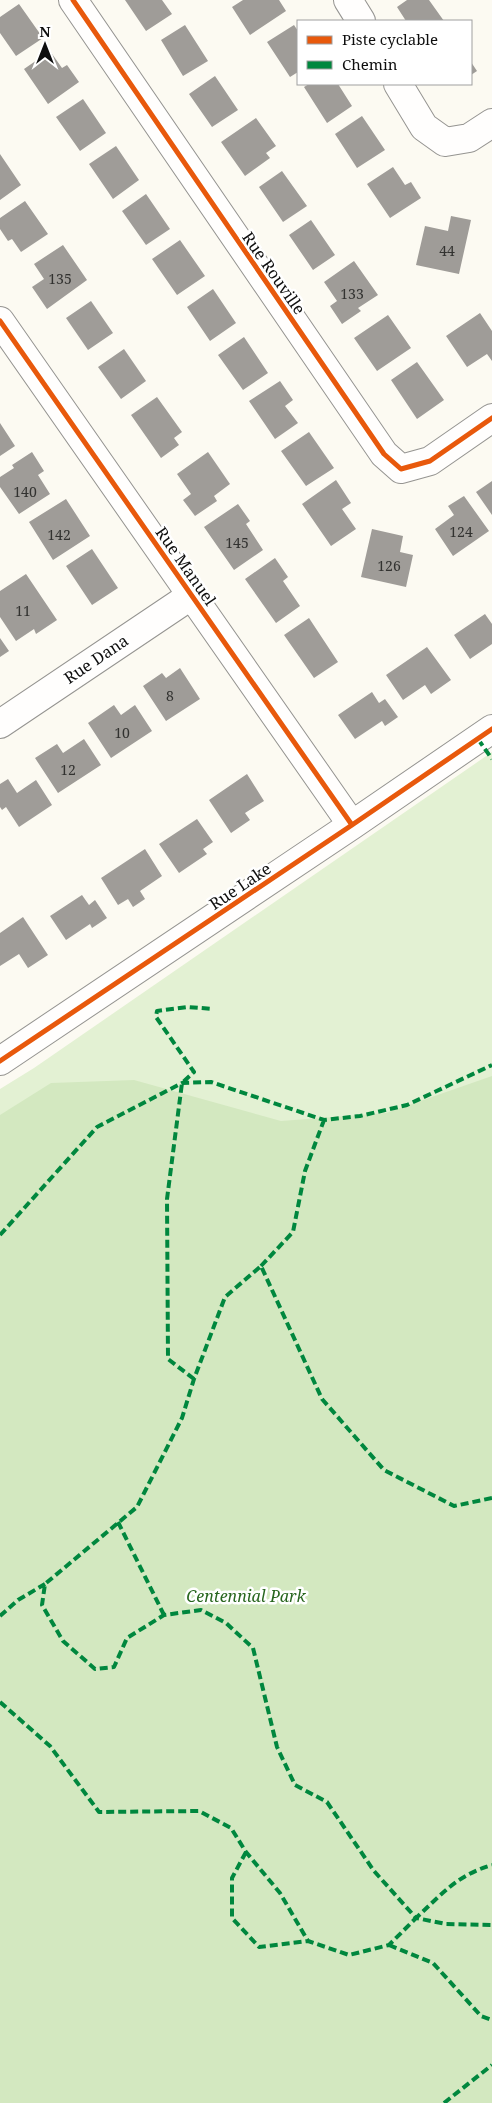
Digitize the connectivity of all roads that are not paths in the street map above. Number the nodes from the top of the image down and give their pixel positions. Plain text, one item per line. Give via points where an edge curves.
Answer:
1 (73, 0) edge
2 (348, 0) edge
3 (360, 20) edge
4 (399, 85) edge
5 (492, 123) edge
6 (0, 321) edge
7 (492, 418) edge
8 (192, 595) junction
9 (0, 724) edge
10 (492, 729) edge
11 (352, 825) junction
12 (0, 1061) edge

1 - 7 street, Rue Rouville via 384,454 401,469 430,461
2 - 3 street
4 - 5 street via 424,127 445,142 469,138
6 - 8 street, Rue Manuel
8 - 9 street, Rue Dana
8 - 11 street, Rue Manuel
10 - 11 street, Rue Lake
11 - 12 street, Rue Lake

